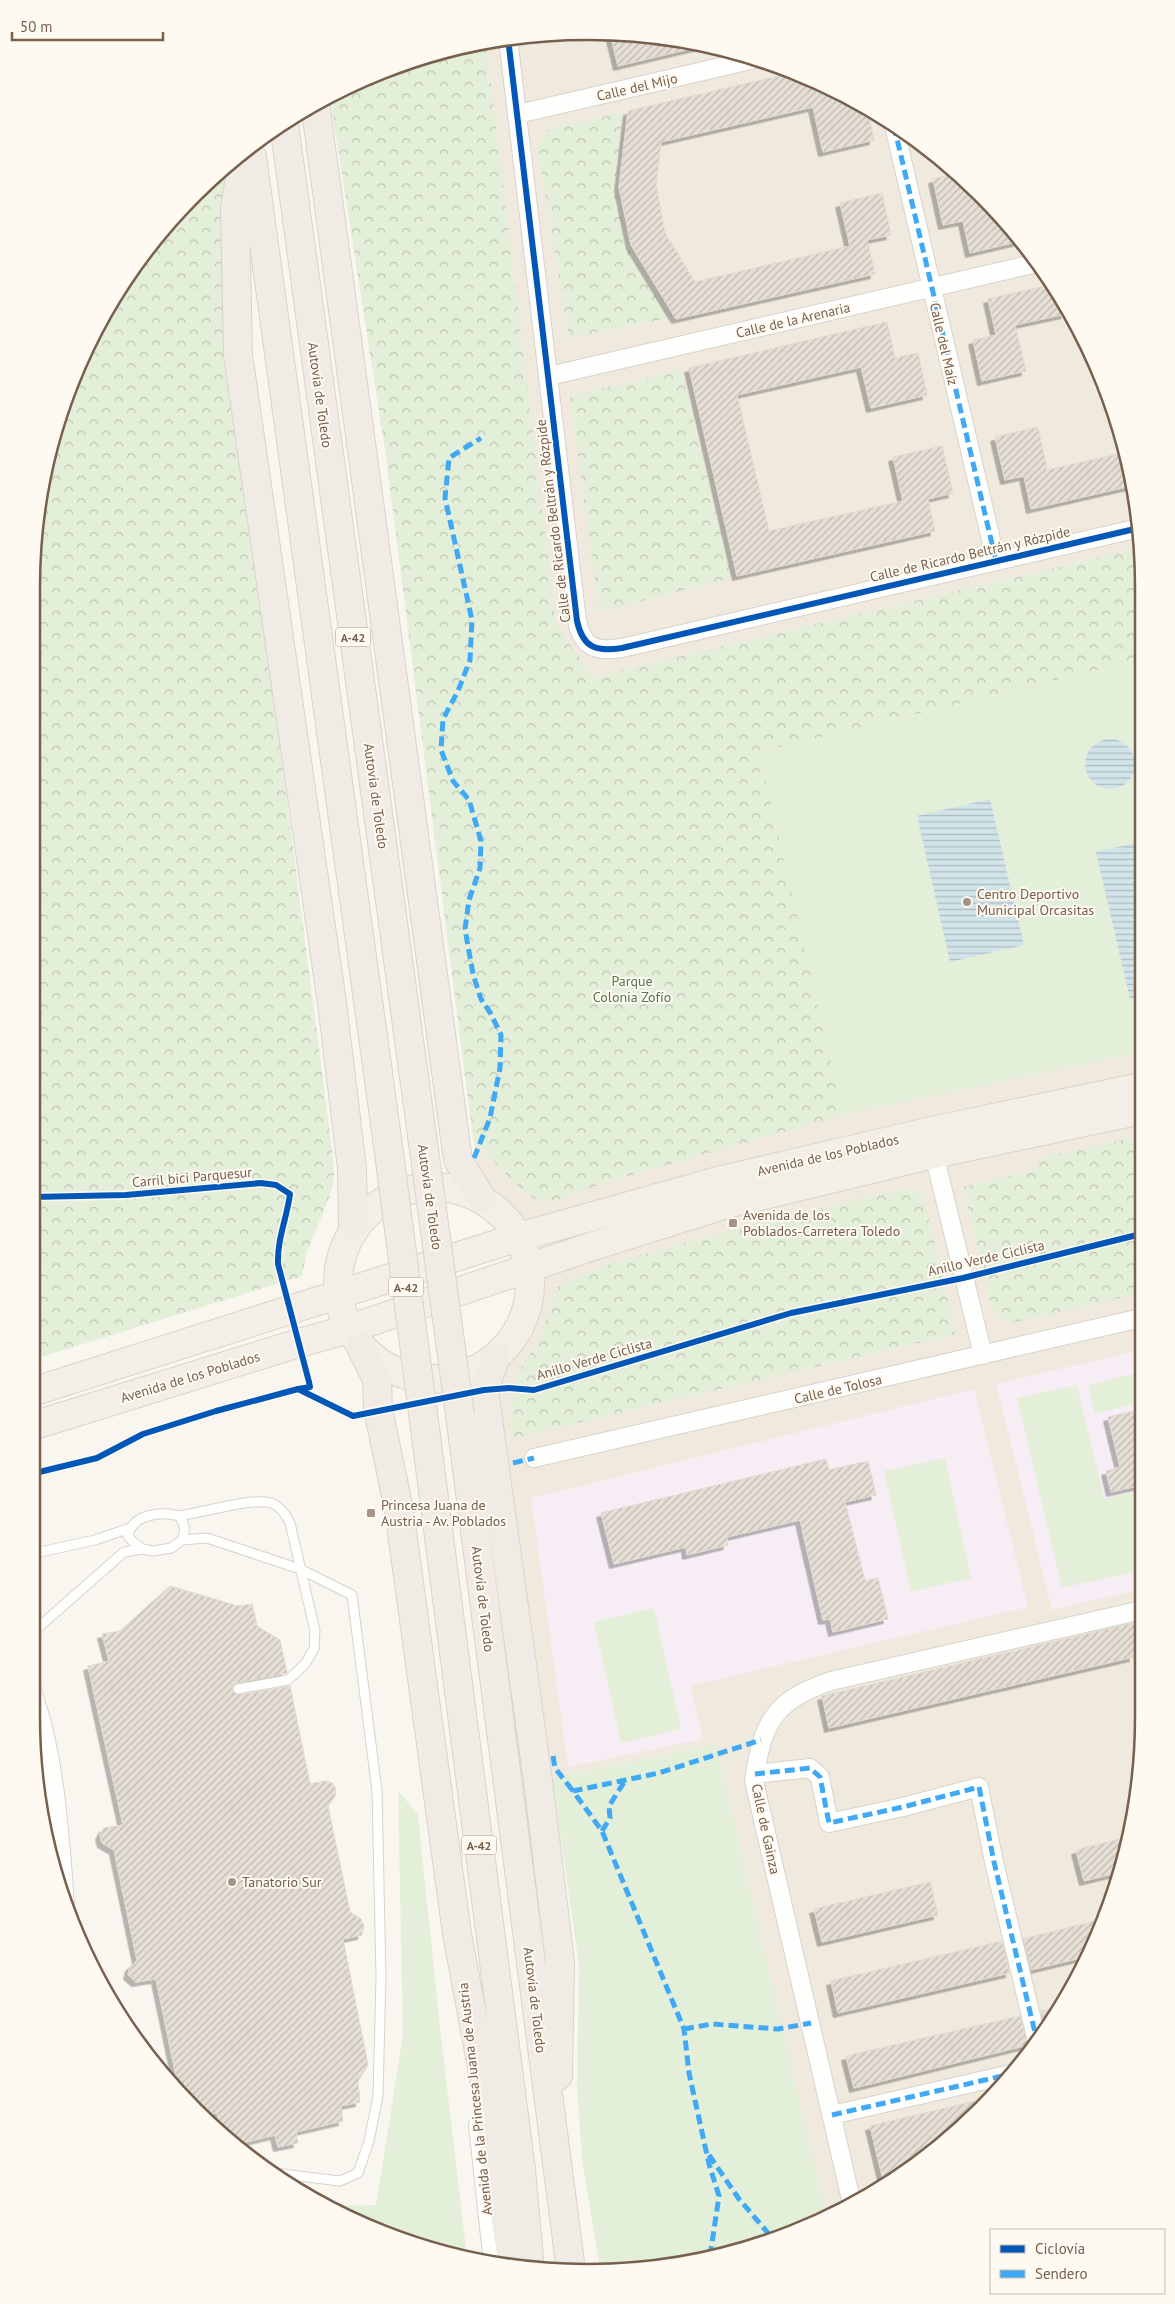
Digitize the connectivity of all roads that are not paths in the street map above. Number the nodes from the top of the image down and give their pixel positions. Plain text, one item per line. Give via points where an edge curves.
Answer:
1 (509, 46) edge
2 (740, 62) edge
3 (316, 112) edge
4 (518, 114) junction
5 (285, 131) edge
6 (896, 135) edge
7 (252, 155) edge
8 (242, 163) edge
9 (1030, 265) edge
10 (931, 288) junction
11 (549, 376) junction
12 (1132, 530) edge
13 (996, 561) junction
14 (1135, 1088) edge
15 (1135, 1111) edge
16 (934, 1154) junction
17 (482, 1199) junction
18 (353, 1226) junction
19 (519, 1237) junction
20 (529, 1268) junction
21 (338, 1295) junction
22 (1135, 1319) edge
23 (355, 1338) junction
24 (983, 1355) junction
25 (496, 1356) junction
26 (40, 1389) edge
27 (40, 1423) edge
28 (534, 1458) dead end
29 (179, 1516) junction
30 (130, 1528) junction
31 (182, 1540) junction
32 (143, 1549) junction
33 (40, 1552) edge
34 (300, 1569) junction
35 (1135, 1612) edge
36 (40, 1626) edge
37 (238, 1689) dead end
38 (40, 1717) edge
39 (755, 1774) junction
40 (62, 1869) edge
41 (457, 1934) junction
42 (1035, 2032) edge
43 (999, 2077) edge
44 (832, 2115) junction
45 (557, 2172) junction
46 (287, 2175) edge
47 (850, 2197) edge
48 (493, 2255) edge
49 (511, 2258) edge
50 (529, 2260) edge
51 (570, 2263) edge

1 - 4 street, Calle de Ricardo Beltrán y Rózpide
2 - 4 street, Calle del Mijo
3 - 17 highway via 458,1160
4 - 11 street, Calle de Ricardo Beltrán y Rózpide
5 - 45 highway, Autovía de Toledo / A-42, bridge via 460,1416
6 - 10 street, Calle del Maíz
7 - 50 highway, A-42, bridge via 389,1153 521,2170
8 - 18 highway via 235,209 238,355 332,1003 352,1168
9 - 10 street, Calle de la Arenaria
10 - 11 street, Calle de la Arenaria
10 - 13 street, Calle del Maíz
11 - 13 street, Calle de Ricardo Beltrán y Rózpide via 577,621 580,636 592,647 605,651 622,648
12 - 13 street, Calle de Ricardo Beltrán y Rózpide
14 - 19 main road, Avenida de los Poblados via 781,1165
15 - 16 main road, Avenida de los Poblados
16 - 20 main road, Avenida de los Poblados via 727,1204
16 - 24 street
17 - 18 main road via 464,1191 424,1187 383,1201
17 - 19 main road via 503,1216
18 - 21 main road via 342,1250
19 - 20 main road
19 - 21 main road, Avenida de los Poblados
20 - 23 main road, Avenida de los Poblados
20 - 25 main road via 527,1309 510,1343
21 - 23 main road
21 - 26 main road, Avenida de los Poblados
22 - 24 street, Calle de Tolosa
23 - 25 main road via 387,1368 416,1378 452,1378 476,1370
23 - 27 main road, Avenida de los Poblados via 290,1345
23 - 41 highway via 377,1379 378,1409 399,1510
24 - 28 street, Calle de Tolosa
25 - 45 highway via 484,1390 560,1962
29 - 30 lane via 169,1513 152,1515 138,1520
29 - 31 lane via 184,1523
29 - 34 lane via 251,1502 271,1503 283,1510 290,1523
30 - 32 lane via 128,1536
30 - 33 lane via 95,1540
31 - 32 lane via 171,1548
31 - 34 lane via 207,1538
32 - 36 lane via 124,1552
34 - 37 lane via 315,1632 314,1649 305,1664 288,1680
34 - 46 lane via 352,1594 377,1790 381,1977 378,2096 369,2141 358,2173 340,2181
35 - 39 street, Calle de Gainza via 809,1688 786,1702 773,1717 761,1740
38 - 40 street via 61,1842
39 - 42 street via 810,1768 820,1777 829,1823 979,1787
39 - 44 street, Calle de Gainza via 754,1781
41 - 48 street, Avenida de la Princesa Juana de Austria
41 - 49 highway via 482,2067
43 - 44 street
44 - 47 street, Calle de Gainza
45 - 51 highway, Autovía de Toledo / A-42

